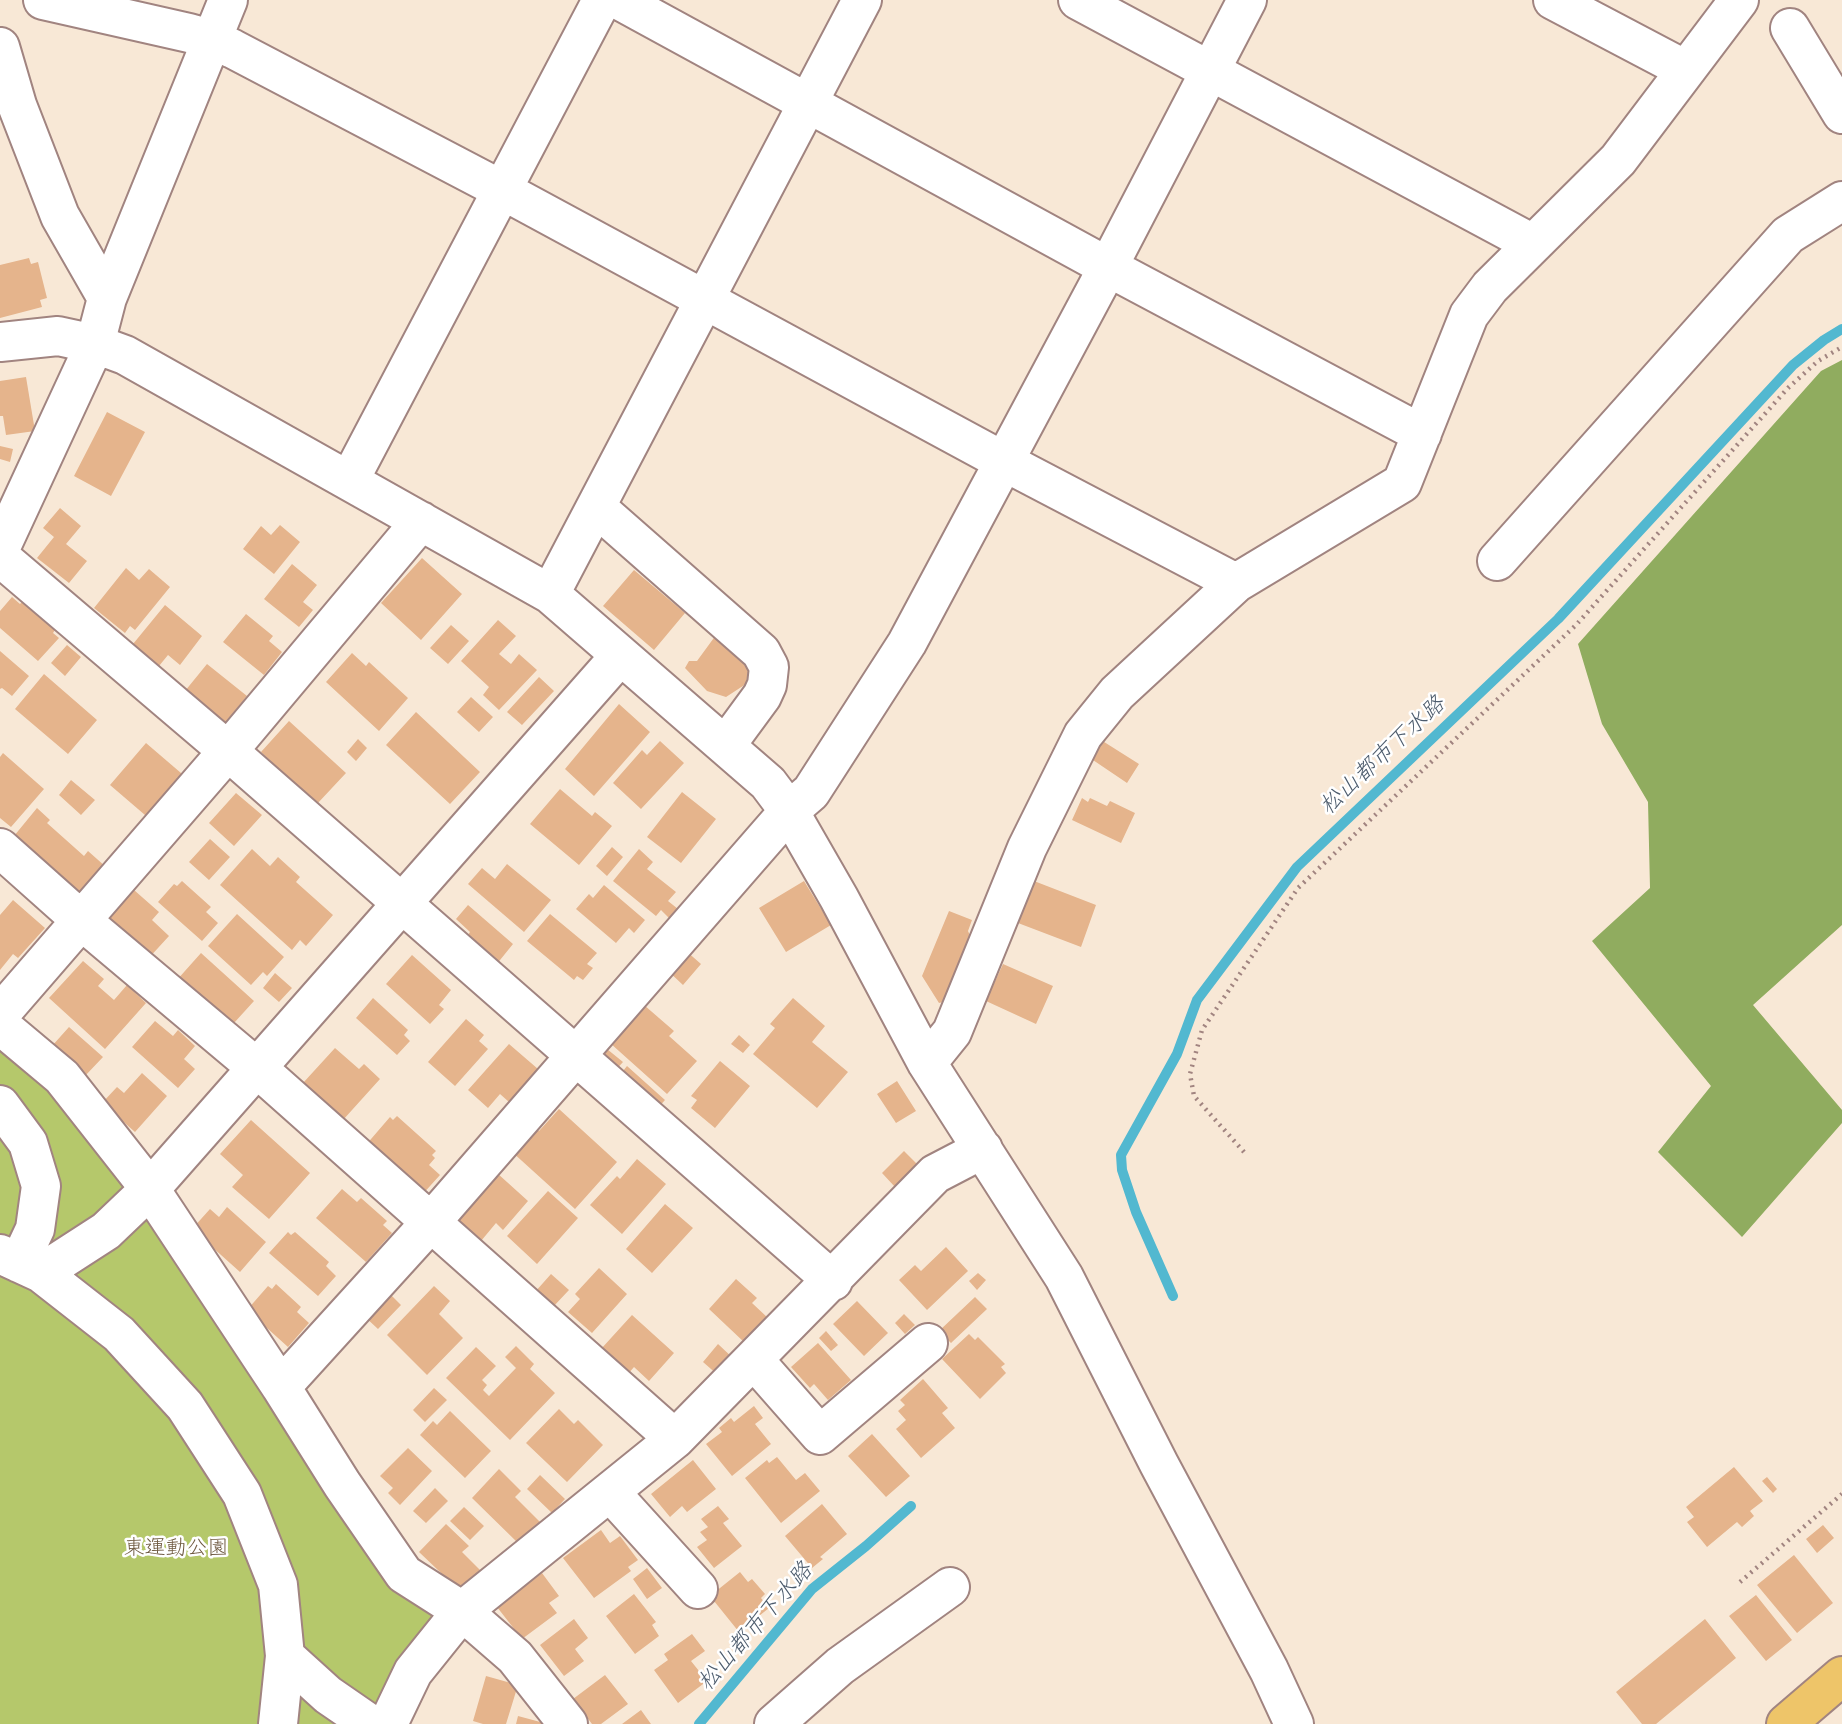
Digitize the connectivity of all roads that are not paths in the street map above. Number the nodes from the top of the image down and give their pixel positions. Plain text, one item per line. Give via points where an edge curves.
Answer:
1 (43, 0) edge
2 (228, 0) edge
3 (602, 0) edge
4 (619, 0) edge
5 (862, 0) edge
6 (1078, 0) edge
7 (1247, 0) edge
8 (1553, 0) edge
9 (1739, 0) edge
10 (1790, 28) dead end
11 (214, 40) junction
12 (0, 47) edge
13 (1210, 70) junction
14 (1686, 70) junction
15 (807, 104) junction
16 (1842, 114) edge
17 (502, 190) junction
18 (1842, 201) edge
19 (1534, 244) junction
20 (1108, 267) junction
21 (107, 298) junction
22 (705, 299) junction
23 (0, 342) edge
24 (95, 344) junction
25 (1422, 434) junction
26 (1003, 461) junction
27 (349, 481) junction
28 (596, 507) junction
29 (421, 521) junction
30 (0, 549) edge
31 (0, 557) edge
32 (1497, 561) dead end
33 (1236, 583) junction
34 (550, 594) junction
35 (620, 656) junction
36 (726, 745) junction
37 (228, 751) junction
38 (789, 811) junction
39 (0, 848) edge
40 (403, 904) junction
41 (82, 921) junction
42 (0, 1014) edge
43 (0, 1025) edge
44 (576, 1058) junction
45 (927, 1063) junction
46 (257, 1068) junction
47 (0, 1105) edge
48 (983, 1149) junction
49 (150, 1189) junction
50 (431, 1222) junction
51 (20, 1263) edge
52 (832, 1281) junction
53 (928, 1343) dead end
54 (754, 1360) junction
55 (281, 1387) junction
56 (675, 1440) junction
57 (610, 1492) junction
58 (950, 1587) dead end
59 (698, 1589) dead end
60 (462, 1611) junction
61 (285, 1656) junction
62 (1842, 1676) edge
63 (278, 1724) edge
64 (370, 1724) edge
65 (388, 1724) edge
66 (567, 1724) edge
67 (774, 1724) edge
68 (1294, 1724) edge
69 (1786, 1724) edge

1 - 11 street
2 - 11 street
3 - 17 street
4 - 15 street
5 - 15 street
6 - 13 street
7 - 13 street
8 - 14 street
9 - 14 street
10 - 16 street
11 - 17 street
11 - 21 street
12 - 21 street via 60,216
13 - 19 street
13 - 20 street
14 - 19 street via 1618,160
15 - 20 street
15 - 22 street
17 - 22 street
17 - 27 street
18 - 32 street via 1788,235
19 - 25 street via 1469,315
20 - 25 street
20 - 26 street
21 - 24 street
22 - 26 street
22 - 28 street
23 - 24 street via 58,336
24 - 27 street via 125,355
24 - 30 street
25 - 33 street via 1402,483
26 - 33 street
26 - 38 street via 907,643 811,792
27 - 29 street
28 - 34 street
28 - 36 street via 761,652 769,667 767,685
29 - 34 street
29 - 37 street
31 - 37 street
33 - 45 street via 1117,692 1083,735 1027,848 952,1031
34 - 35 street
35 - 36 street
35 - 40 street
36 - 38 street via 768,783
37 - 40 street
37 - 41 street
38 - 44 street
38 - 45 street
39 - 41 street
40 - 44 street
40 - 46 street
41 - 42 street
41 - 46 street
43 - 49 street via 62,1077
44 - 50 street
44 - 52 street
45 - 48 street
46 - 49 street
46 - 50 street
47 - 51 street via 28,1143 41,1185 35,1229
48 - 52 street via 935,1174
48 - 68 street via 1064,1277
49 - 51 street via 106,1231
49 - 55 street
50 - 55 street
50 - 56 street
51 - 61 street via 119,1334 185,1406 242,1494 278,1585
52 - 54 street
53 - 54 street via 820,1435
54 - 56 street
55 - 60 street via 404,1574
56 - 57 street
57 - 59 street
57 - 60 street
58 - 67 street via 840,1666
60 - 65 street via 413,1672
60 - 66 street via 515,1657
61 - 63 street
61 - 64 street via 328,1695
62 - 69 highway

